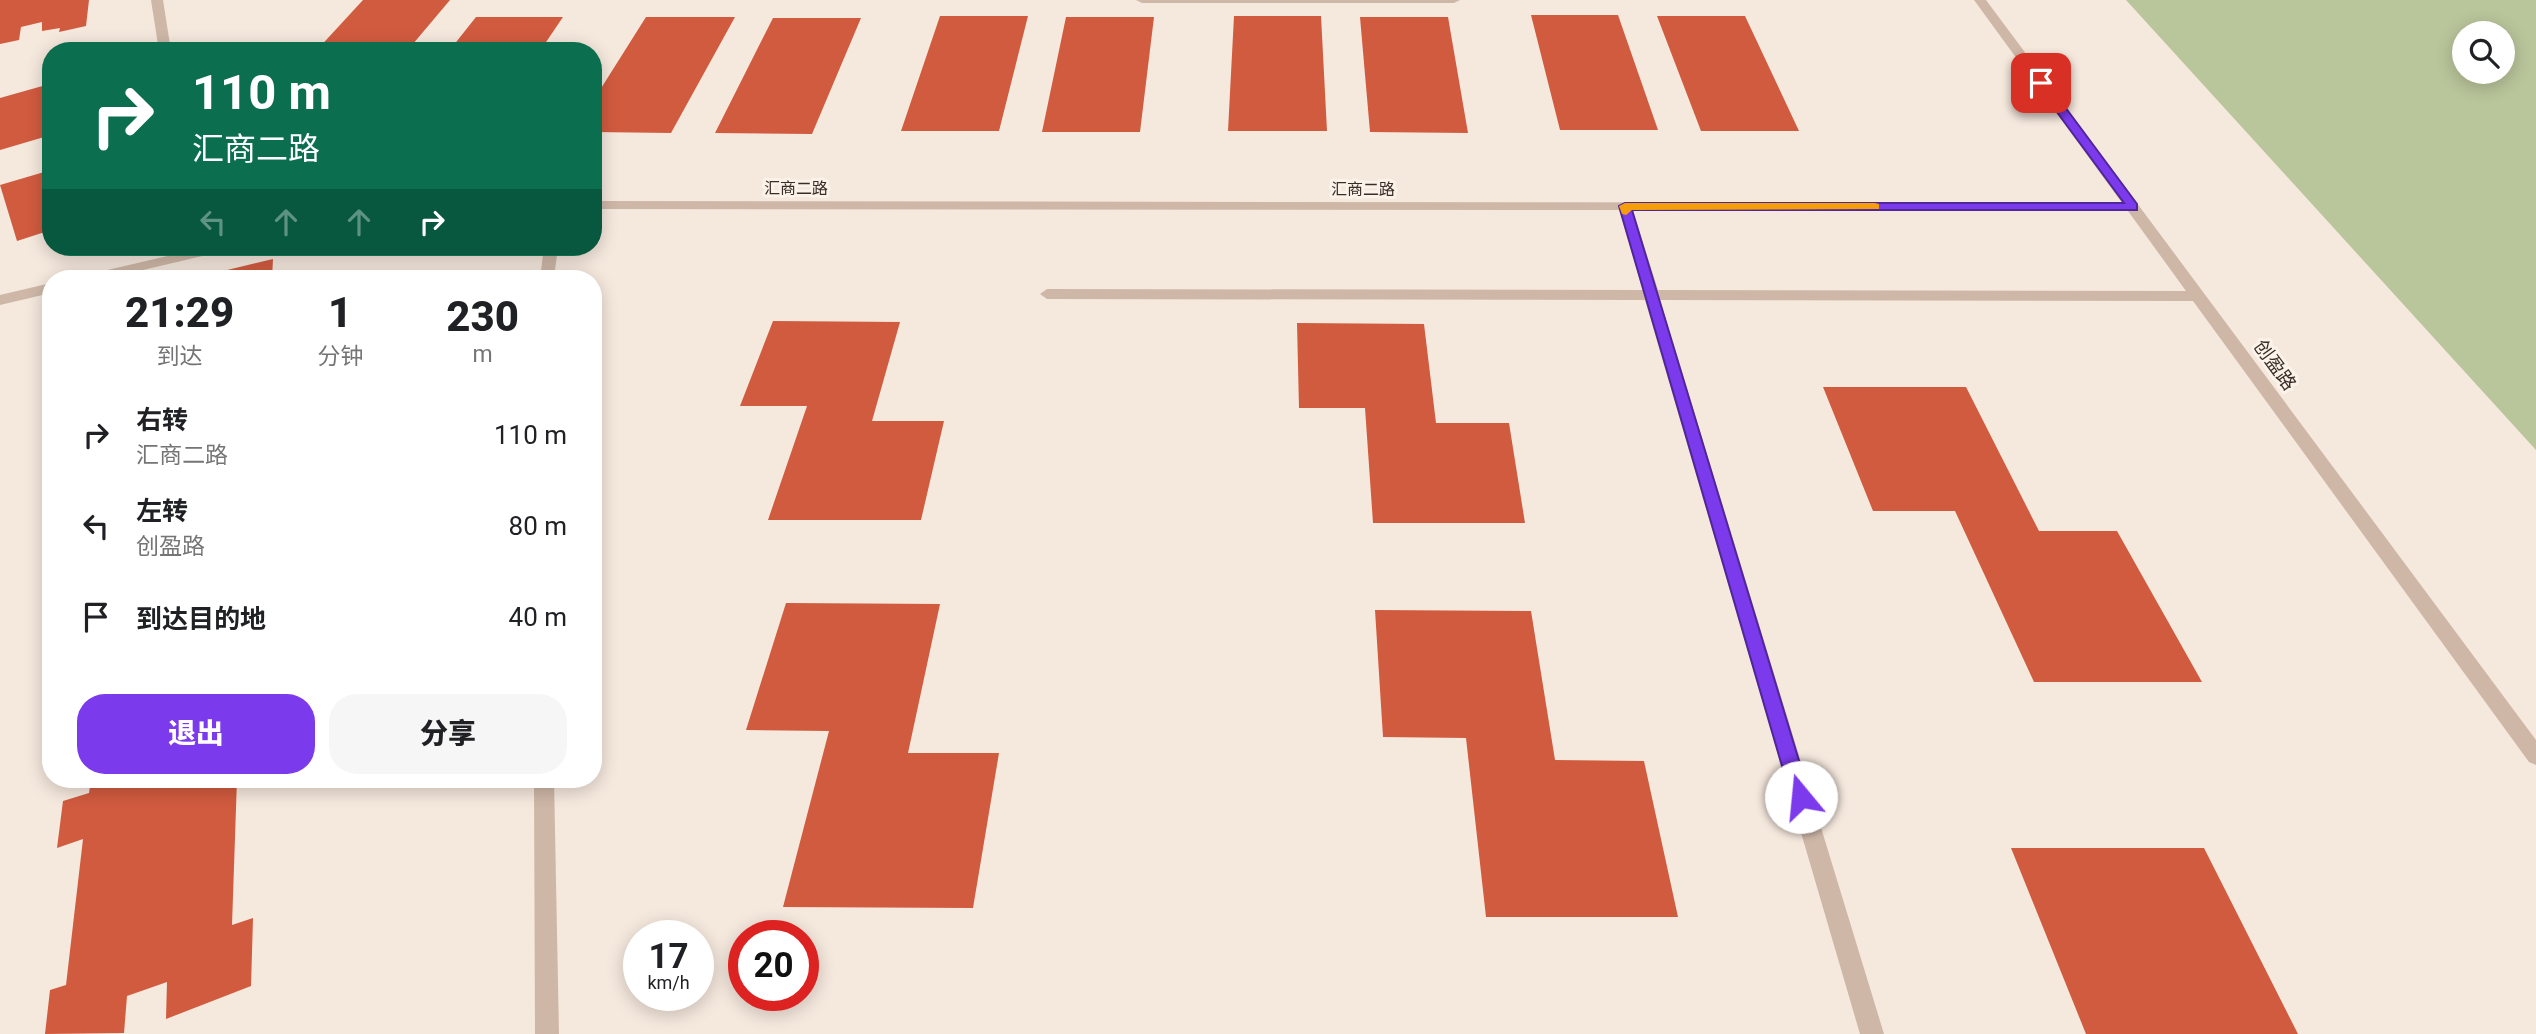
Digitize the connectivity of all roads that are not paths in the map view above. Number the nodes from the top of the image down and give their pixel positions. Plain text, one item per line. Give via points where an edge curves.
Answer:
1 (157, 0) edge
2 (1142, 0) edge
3 (1454, 0) edge
4 (1980, 0) edge
5 (164, 42) edge
6 (602, 205) edge
7 (1625, 206) junction
8 (2133, 207) junction
9 (185, 256) edge
10 (125, 270) edge
11 (42, 290) edge
12 (1047, 294) dead end
13 (1651, 295) junction
14 (2198, 296) junction
15 (0, 300) edge
16 (2536, 756) edge
17 (544, 788) edge
18 (547, 1034) edge
19 (1872, 1034) edge

1 - 5 street
2 - 3 street
4 - 8 street, 创盈路
6 - 7 street, 汇商二路
7 - 8 street, 汇商二路
7 - 13 street
8 - 14 street, 创盈路
9 - 10 street
11 - 15 street
12 - 13 street
13 - 14 street
13 - 19 street
14 - 16 street, 创盈路
17 - 18 street

